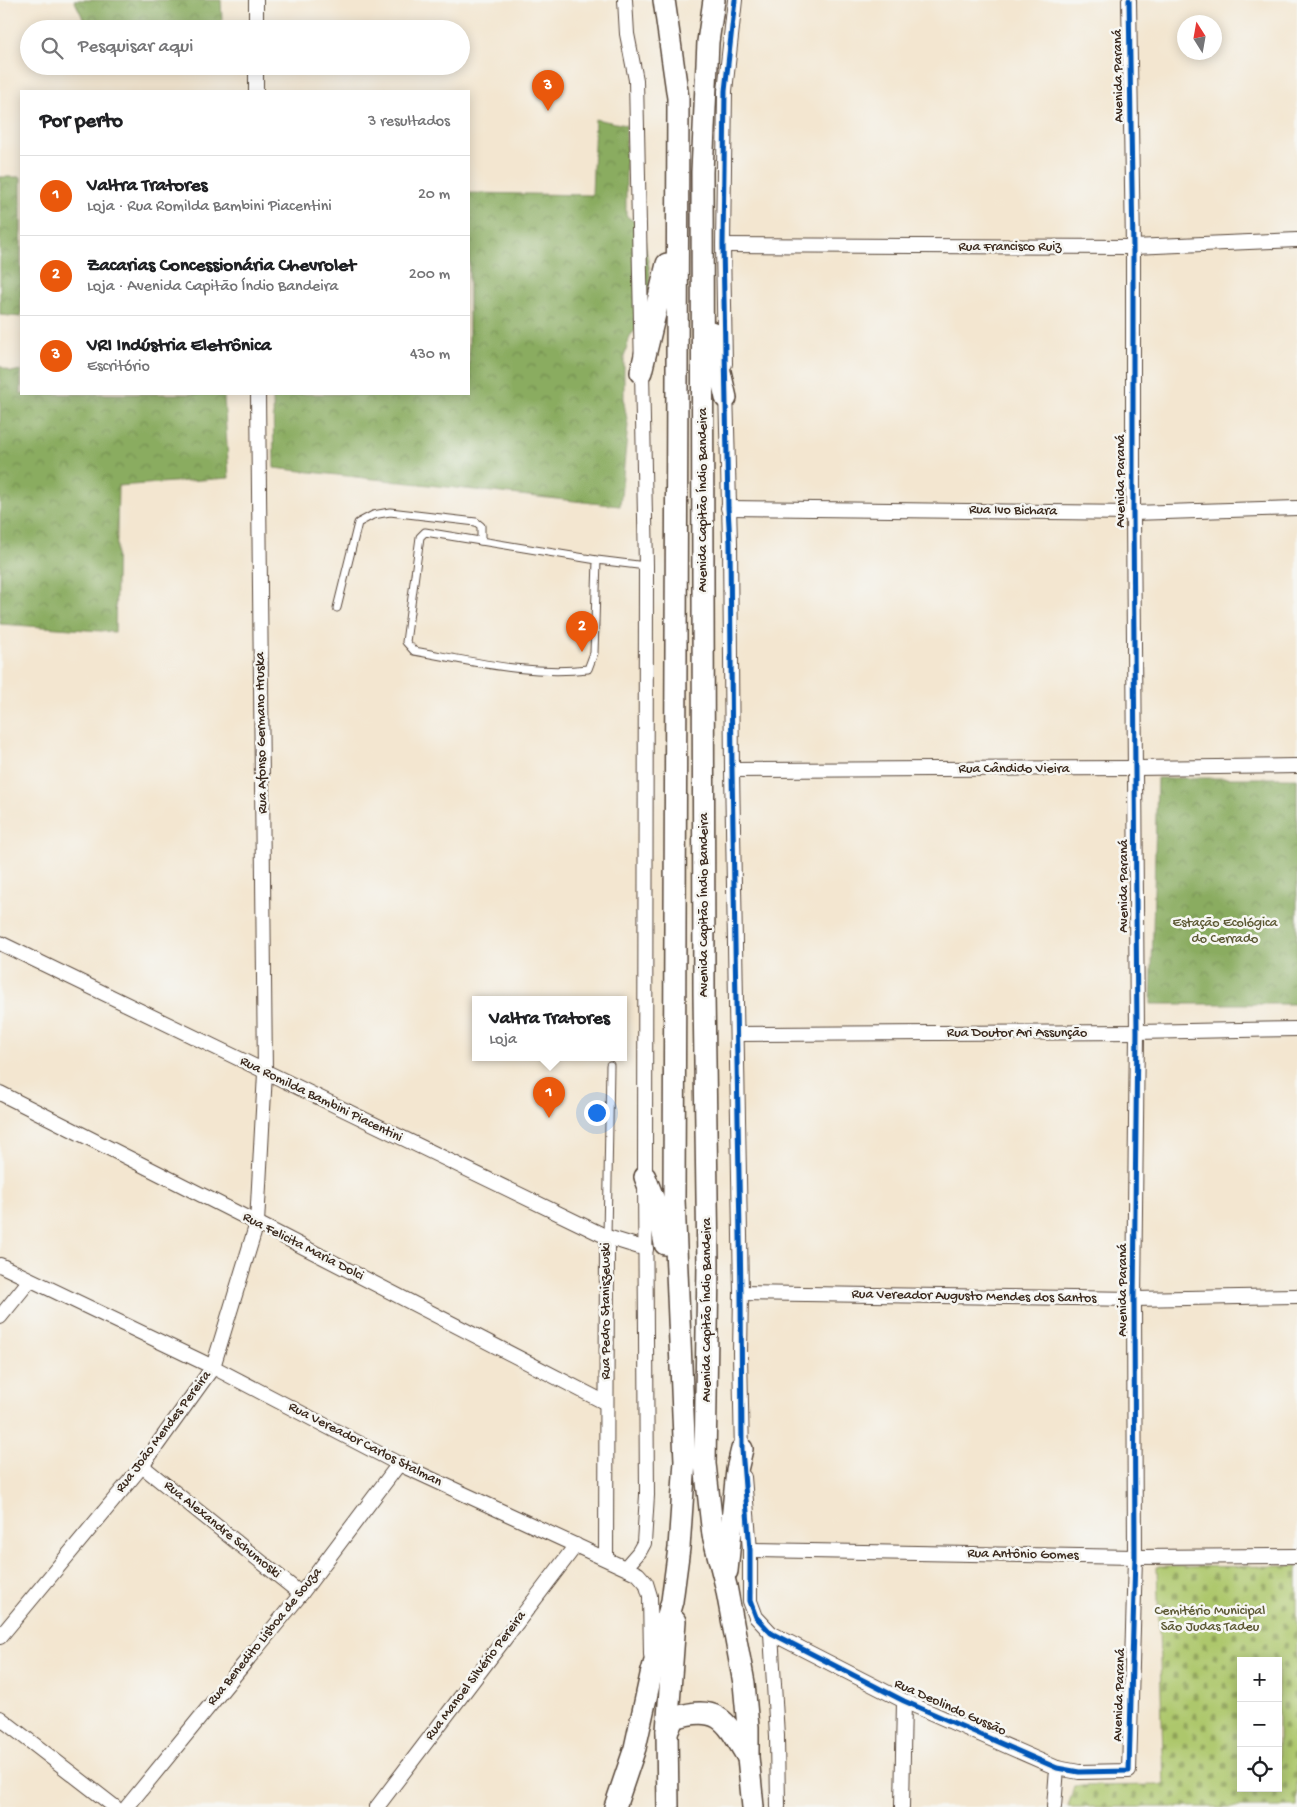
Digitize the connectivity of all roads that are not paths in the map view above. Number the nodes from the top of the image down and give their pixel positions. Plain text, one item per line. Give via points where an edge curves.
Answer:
1 (256, 0) edge
2 (625, 0) edge
3 (664, 0) edge
4 (714, 0) edge
5 (735, 0) edge
6 (1129, 0) edge
7 (256, 20) edge
8 (256, 75) edge
9 (256, 90) edge
10 (676, 222) junction
11 (1297, 240) edge
12 (723, 246) junction
13 (1133, 248) junction
14 (702, 291) junction
15 (641, 372) junction
16 (258, 395) edge
17 (726, 398) junction
18 (728, 508) junction
19 (1297, 508) edge
20 (1133, 513) junction
21 (481, 541) junction
22 (597, 560) junction
23 (646, 566) junction
24 (337, 608) dead end
25 (1297, 766) edge
26 (1135, 768) junction
27 (732, 770) junction
28 (0, 943) edge
29 (1297, 1029) edge
30 (1137, 1032) junction
31 (737, 1034) junction
32 (610, 1065) dead end
33 (265, 1073) junction
34 (0, 1093) edge
35 (645, 1177) junction
36 (258, 1223) junction
37 (607, 1237) junction
38 (646, 1249) junction
39 (0, 1265) edge
40 (30, 1280) junction
41 (742, 1293) junction
42 (1297, 1296) edge
43 (1134, 1299) junction
44 (0, 1317) edge
45 (679, 1325) junction
46 (213, 1367) junction
47 (606, 1403) junction
48 (742, 1449) junction
49 (399, 1464) junction
50 (142, 1466) junction
51 (576, 1545) junction
52 (750, 1550) junction
53 (1297, 1556) edge
54 (606, 1558) junction
55 (1136, 1558) junction
56 (626, 1567) junction
57 (726, 1586) junction
58 (301, 1594) junction
59 (672, 1601) junction
60 (771, 1633) junction
61 (0, 1637) edge
62 (652, 1675) junction
63 (904, 1701) junction
64 (0, 1718) edge
65 (667, 1731) junction
66 (748, 1757) junction
67 (1057, 1768) junction
68 (1129, 1771) joint
69 (668, 1797) edge
70 (115, 1807) edge
71 (128, 1807) edge
72 (377, 1807) edge
73 (615, 1807) edge
74 (654, 1807) edge
75 (753, 1807) edge
76 (778, 1807) edge
77 (902, 1807) edge
78 (1054, 1807) edge

1 - 7 street
2 - 15 street via 627,34 636,80
3 - 10 main road, Avenida Capitão Índio Bandeira via 678,98
4 - 14 main road, Avenida Capitão Índio Bandeira via 708,42 702,153
5 - 12 street via 725,91
6 - 13 street, Avenida Paraná
8 - 9 street
10 - 15 main road
10 - 45 main road, Avenida Capitão Índio Bandeira via 674,1200
11 - 13 street, Rua Francisco Ruiz
12 - 13 street, Rua Francisco Ruiz
12 - 17 street
13 - 20 street, Avenida Paraná
14 - 17 main road
14 - 57 main road, Avenida Capitão Índio Bandeira via 708,1264 706,1464 713,1535
15 - 23 street
16 - 33 street, Rua Afonso Germano Hruska
17 - 18 street
18 - 20 street, Rua Ivo Bichara
18 - 27 street
19 - 20 street, Rua Ivo Bichara
20 - 26 street, Avenida Paraná
21 - 22 lane
21 - 22 lane via 425,532 420,536 406,642 414,652 503,667 588,669 594,653
21 - 24 lane via 481,526 476,522 390,512 374,515 358,523
22 - 23 lane
23 - 35 street
25 - 26 street, Rua Cândido Vieira
26 - 27 street, Rua Cândido Vieira
26 - 30 street, Avenida Paraná
27 - 31 street
28 - 33 street, Rua Romilda Bambini Piacentini
29 - 30 street, Rua Doutor Ari Assunção
30 - 31 street, Rua Doutor Ari Assunção
30 - 43 street, Avenida Paraná
31 - 41 street
32 - 37 lane, Rua Pedro Staniszewski
33 - 36 street, Rua João Mendes Pereira
33 - 37 street, Rua Romilda Bambini Piacentini
34 - 36 street, Rua Felicita Maria Dolci
35 - 38 street
35 - 45 main road via 659,1212
36 - 46 street, Rua João Mendes Pereira
36 - 47 street, Rua Felicita Maria Dolci
37 - 38 street, Rua Romilda Bambini Piacentini
37 - 47 street, Rua Pedro Staniszewski
38 - 56 street via 647,1503 644,1543
39 - 40 street, Rua Vereador Carlos Stalman
40 - 44 street
40 - 46 street, Rua Vereador Carlos Stalman
41 - 43 street, Rua Vereador Augusto Mendes dos Santos
41 - 48 street
42 - 43 street, Rua Vereador Augusto Mendes dos Santos
43 - 55 street, Avenida Paraná
45 - 59 main road, Avenida Capitão Índio Bandeira via 685,1461
46 - 49 street, Rua Vereador Carlos Stalman
46 - 50 street, Rua João Mendes Pereira
47 - 54 street, Rua Pedro Staniszewski
48 - 52 street
48 - 57 main road via 737,1470
49 - 51 street, Rua Vereador Carlos Stalman
49 - 58 street, Rua Benedito Lisboa de Souza
50 - 58 street, Rua Alexandre Schumoski
50 - 61 street, Rua João Mendes Pereira
51 - 54 street, Rua Vereador Carlos Stalman
51 - 72 street, Rua Manoel Silvério Pereira
52 - 55 street, Rua Antônio Gomes
52 - 60 street via 750,1601 756,1617
53 - 55 street, Rua Antônio Gomes
54 - 56 street, Rua Vereador Carlos Stalman
55 - 68 street, Avenida Paraná
56 - 62 street, Rua Vereador Carlos Stalman via 646,1583 650,1596
57 - 66 main road, Avenida Capitão Índio Bandeira via 744,1683
58 - 71 street, Rua Benedito Lisboa de Souza
59 - 62 main road
59 - 65 main road via 676,1621
60 - 63 street, Rua Deolindo Gussão
60 - 76 street
62 - 73 main road via 635,1748
63 - 67 street, Rua Deolindo Gussão
63 - 77 street
64 - 70 street
65 - 66 main road via 674,1718 694,1712 720,1718 728,1724
65 - 69 main road
66 - 75 main road, Avenida Capitão Índio Bandeira
67 - 68 street, Rua Deolindo Gussão via 1079,1772
67 - 78 street
69 - 74 main road

